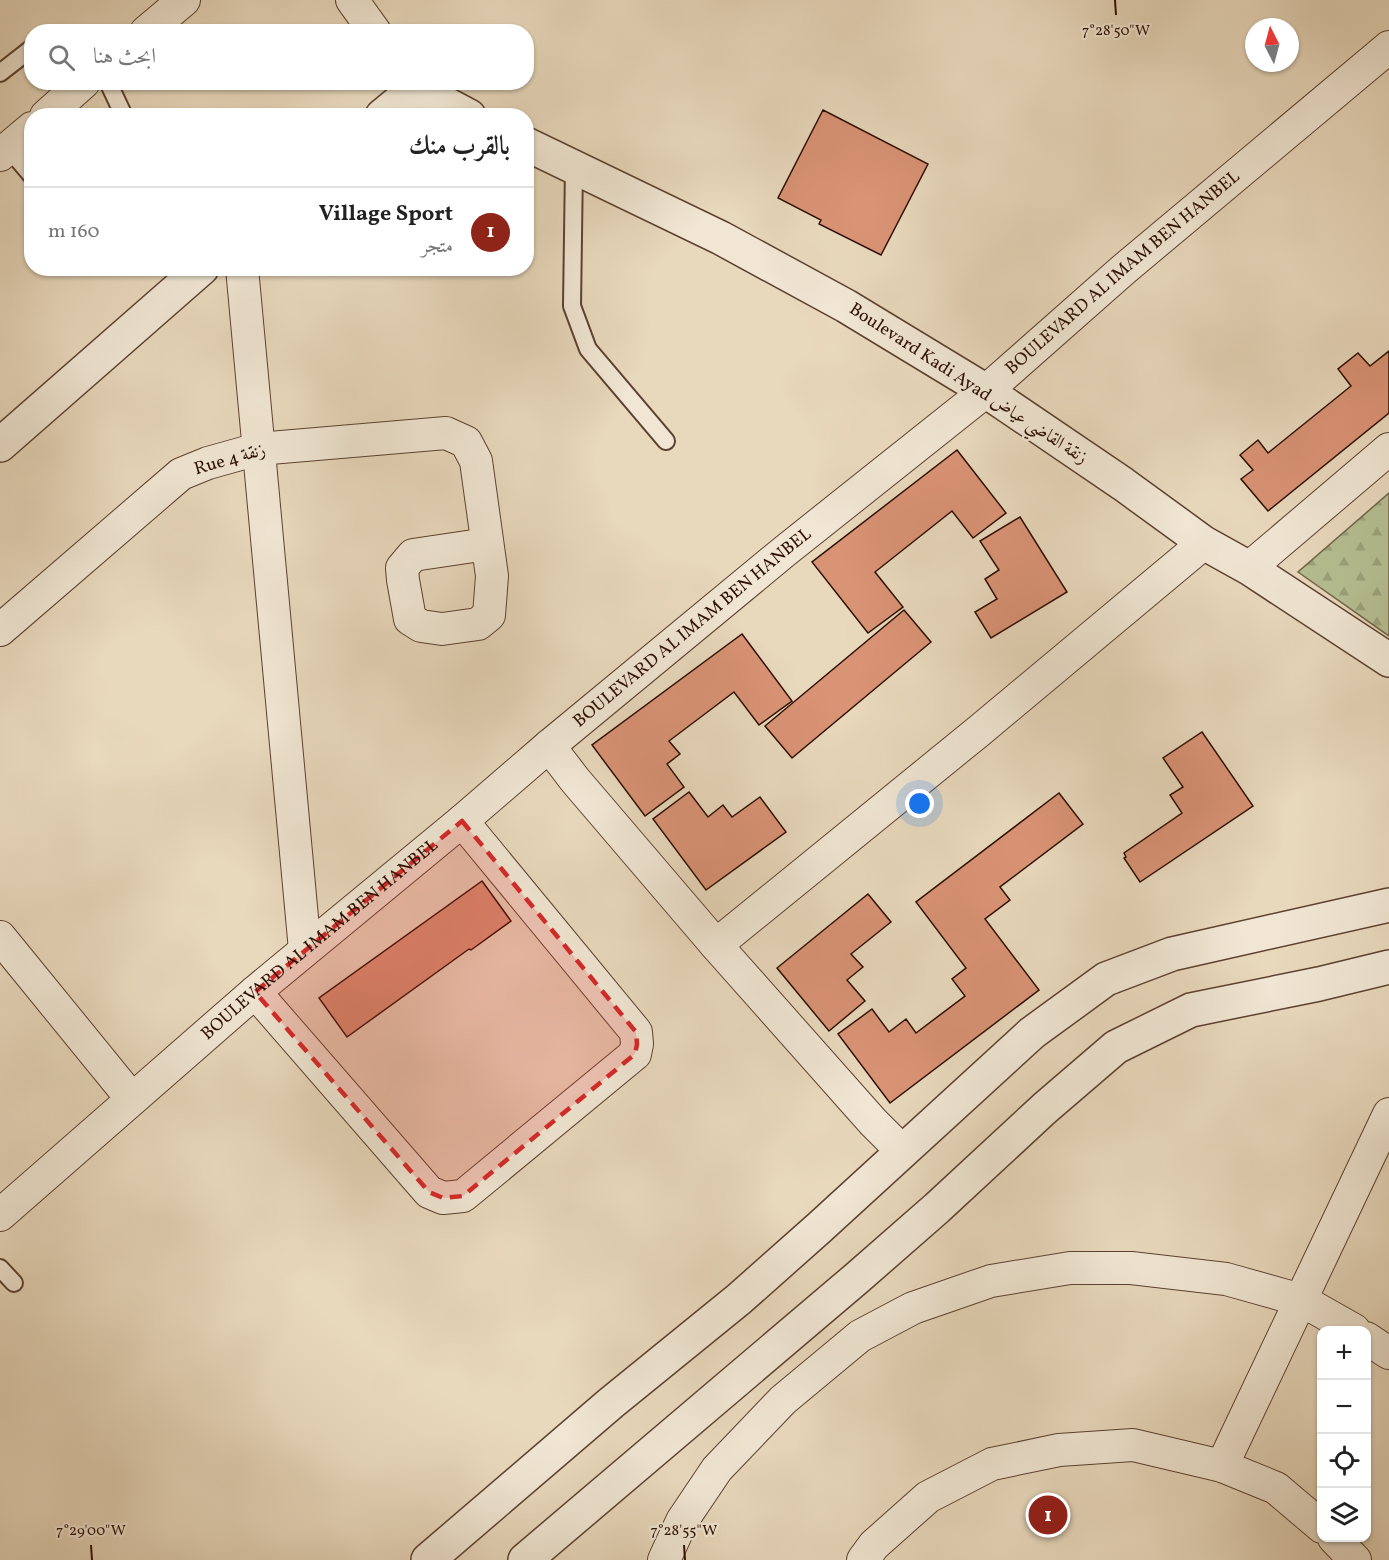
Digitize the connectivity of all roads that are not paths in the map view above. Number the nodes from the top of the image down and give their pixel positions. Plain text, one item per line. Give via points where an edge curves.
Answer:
1 (184, 0) edge
2 (351, 0) edge
3 (156, 24) edge
4 (369, 24) edge
5 (1389, 47) edge
6 (24, 54) edge
7 (0, 73) edge
8 (75, 90) edge
9 (112, 90) edge
10 (410, 90) edge
11 (424, 90) edge
12 (55, 108) edge
13 (120, 108) edge
14 (391, 108) edge
15 (455, 108) edge
16 (24, 133) edge
17 (3, 147) edge
18 (534, 148) edge
19 (574, 166) junction
20 (24, 168) edge
21 (193, 276) edge
22 (243, 276) edge
23 (986, 391) junction
24 (666, 441) dead end
25 (0, 445) edge
26 (1389, 448) edge
27 (258, 449) junction
28 (1204, 543) junction
29 (488, 544) dead end
30 (1249, 568) junction
31 (0, 630) edge
32 (1389, 660) edge
33 (549, 746) junction
34 (462, 821) junction
35 (1389, 905) edge
36 (0, 937) edge
37 (716, 945) junction
38 (305, 950) junction
39 (1389, 967) edge
40 (255, 992) junction
41 (132, 1099) junction
42 (1389, 1114) edge
43 (902, 1151) junction
44 (1379, 1162) edge
45 (0, 1215) edge
46 (0, 1268) edge
47 (14, 1283) dead end
48 (1301, 1300) junction
49 (1347, 1326) edge
50 (1371, 1341) edge
51 (1389, 1353) edge
52 (1222, 1466) junction
53 (1317, 1523) edge
54 (1338, 1542) edge
55 (428, 1560) edge
56 (525, 1560) edge
57 (664, 1560) edge
58 (863, 1560) edge
59 (1355, 1560) edge

1 - 3 street
2 - 4 street
5 - 23 street, BOULEVARD AL IMAM BEN HANBEL via 1123,270
6 - 7 lane
8 - 12 street
9 - 13 lane
10 - 14 street
11 - 15 street
16 - 17 street
17 - 20 lane
18 - 19 street, Boulevard Kadi Ayad زنقة القاضي عياض
19 - 23 street, Boulevard Kadi Ayad زنقة القاضي عياض via 721,238 846,306
19 - 24 lane via 572,306 588,349
21 - 25 street
22 - 27 street
23 - 28 street, Boulevard Kadi Ayad زنقة القاضي عياض
23 - 33 street, BOULEVARD AL IMAM BEN HANBEL
26 - 30 street
27 - 29 street, Rue 4 زنقة via 446,433 466,442 476,461
27 - 31 street, Rue 4 زنقة via 181,474
27 - 38 street
28 - 30 street, Boulevard Kadi Ayad زنقة القاضي عياض
28 - 37 street
30 - 32 street, Boulevard Kadi Ayad زنقة القاضي عياض
33 - 34 street, BOULEVARD AL IMAM BEN HANBEL
33 - 37 street
34 - 38 street, BOULEVARD AL IMAM BEN HANBEL
34 - 40 street via 636,1032 635,1054 463,1196 443,1198 429,1192
35 - 43 street via 1172,954 1106,979 1032,1033
36 - 41 street
37 - 43 street
38 - 40 street, BOULEVARD AL IMAM BEN HANBEL
39 - 56 street via 1191,1010 1116,1047 857,1278
40 - 41 street, BOULEVARD AL IMAM BEN HANBEL
41 - 45 street, BOULEVARD AL IMAM BEN HANBEL
42 - 44 street
43 - 55 street via 739,1299
44 - 48 street
46 - 47 lane
48 - 49 street
48 - 52 street
48 - 57 street via 1226,1279 1131,1268 1070,1268 991,1281 913,1308 860,1336 783,1400 717,1469 682,1521
50 - 51 street
52 - 53 street via 1276,1488
52 - 58 street via 1133,1445 1059,1450 992,1464 928,1497 874,1545
54 - 59 street

